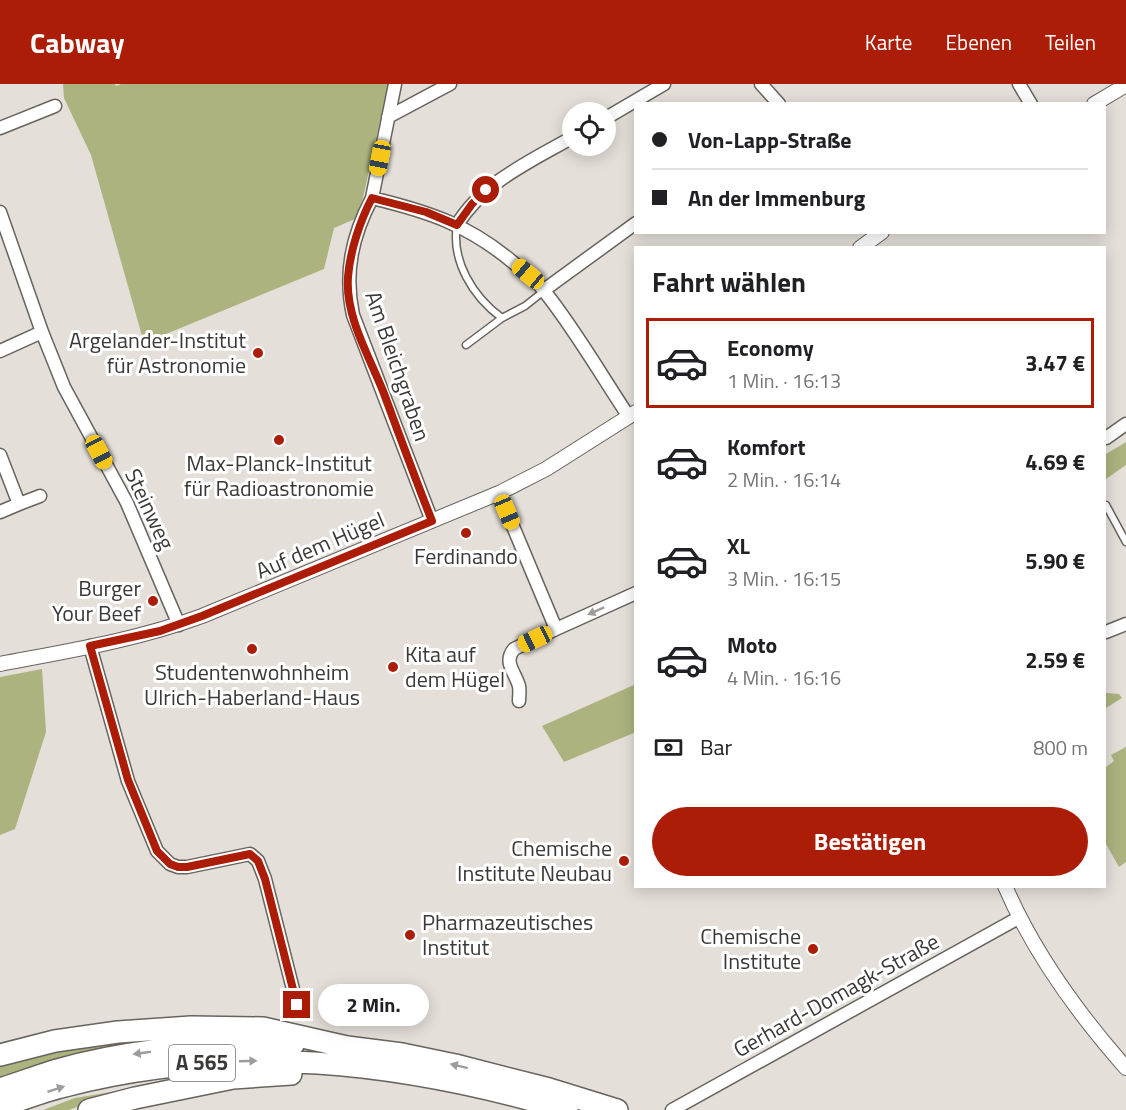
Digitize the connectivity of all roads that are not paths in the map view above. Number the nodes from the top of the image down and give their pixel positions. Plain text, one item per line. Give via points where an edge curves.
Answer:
1 (395, 84) edge
2 (450, 84) edge
3 (664, 84) edge
4 (761, 84) edge
5 (1019, 84) edge
6 (1126, 85) edge
7 (777, 102) edge
8 (1030, 102) edge
9 (1097, 102) edge
10 (55, 106) dead end
11 (616, 112) edge
12 (388, 117) junction
13 (0, 128) edge
14 (562, 143) edge
15 (372, 198) junction
16 (0, 212) edge
17 (634, 224) edge
18 (457, 225) junction
19 (544, 290) junction
20 (502, 318) junction
21 (42, 332) junction
22 (466, 345) dead end
23 (0, 351) edge
24 (633, 414) edge
25 (1126, 424) edge
26 (1106, 438) edge
27 (0, 455) edge
28 (499, 493) junction
29 (40, 496) dead end
30 (19, 504) junction
31 (1106, 505) edge
32 (0, 512) edge
33 (432, 521) junction
34 (1126, 542) edge
35 (634, 593) edge
36 (1126, 624) edge
37 (179, 625) junction
38 (556, 629) junction
39 (1106, 632) edge
40 (90, 646) junction
41 (0, 664) edge
42 (519, 701) dead end
43 (1006, 888) edge
44 (1020, 916) junction
45 (297, 1005) dead end
46 (347, 1047) junction
47 (0, 1055) edge
48 (1126, 1068) edge
49 (409, 1072) junction
50 (0, 1089) edge
51 (0, 1107) edge
52 (89, 1110) edge
53 (567, 1110) edge
54 (617, 1110) edge
55 (672, 1110) edge

1 - 12 street, Am Bleichgraben
2 - 12 street
3 - 11 street
4 - 7 street
5 - 8 street
6 - 9 street
10 - 13 street
12 - 15 street, Am Bleichgraben
14 - 18 street via 507,174 472,204
15 - 18 street via 426,212
15 - 33 street, Am Bleichgraben via 354,240 349,297
16 - 21 street, Steinweg
17 - 19 street
18 - 19 street via 491,244
18 - 20 lane via 456,252 462,269 476,293
19 - 20 lane
19 - 24 street
20 - 22 lane
21 - 23 street
21 - 37 street, Steinweg via 64,387 127,503
24 - 28 street, Auf dem Hügel via 546,469
25 - 26 street
27 - 30 street
28 - 33 street, Auf dem Hügel
28 - 38 street
29 - 30 street
30 - 32 street
31 - 34 lane
33 - 37 street, Auf dem Hügel
35 -> 38 street
36 - 39 street
37 - 40 street, Auf dem Hügel
38 - 42 street via 510,654 509,662 520,687
40 - 41 street, Auf dem Hügel
40 - 45 street via 128,780 157,851 178,867 250,854 258,861
43 - 44 street
44 - 48 street via 1057,979
44 - 55 street, Gerhard-Domagk-Straße
46 - 47 highway via 263,1028 191,1027 55,1041
46 -> 50 highway, A 565 via 192,1047 118,1057
54 -> 46 highway, A 565 via 454,1065
51 -> 49 highway, A 565 via 64,1086 192,1064 251,1060 332,1063
49 - 52 highway via 233,1078
49 - 53 highway, A 565 via 481,1086

